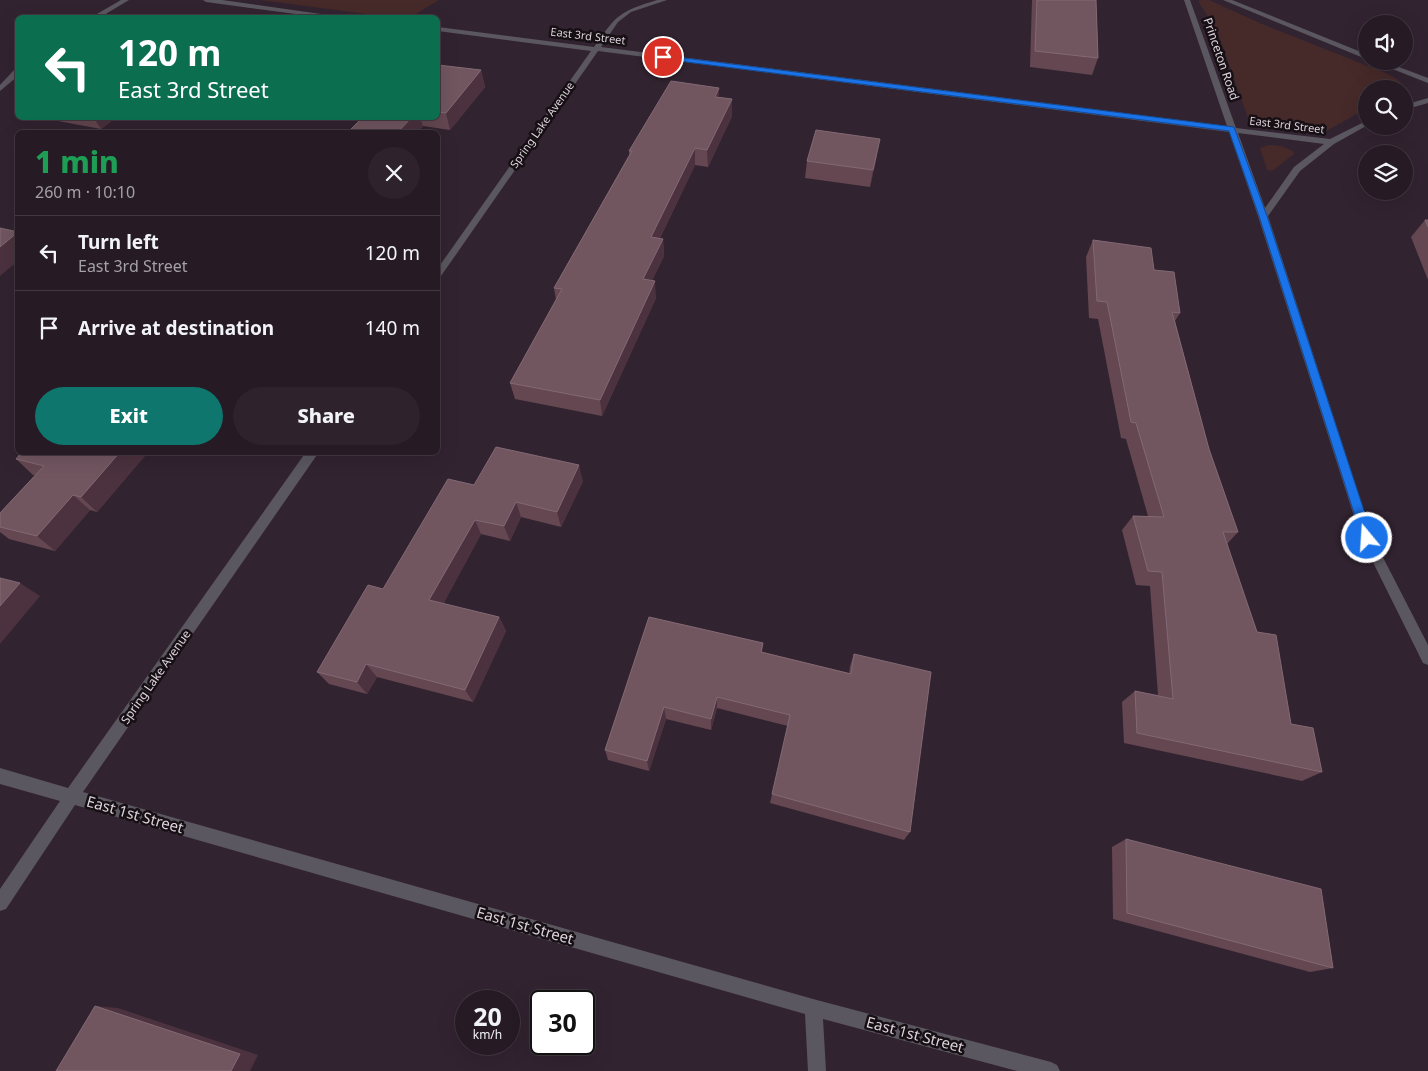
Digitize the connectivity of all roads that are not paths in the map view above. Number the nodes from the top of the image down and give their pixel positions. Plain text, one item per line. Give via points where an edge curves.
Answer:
1 (126, 0) edge
2 (206, 0) edge
3 (664, 0) edge
4 (1187, 0) edge
5 (1226, 0) edge
6 (98, 15) edge
7 (323, 15) edge
8 (440, 29) edge
9 (595, 48) junction
10 (1358, 54) edge
11 (1401, 70) edge
12 (15, 74) edge
13 (1428, 80) edge
14 (0, 89) edge
15 (1428, 100) edge
16 (1413, 105) edge
17 (1358, 127) edge
18 (1232, 129) junction
19 (1331, 142) junction
20 (1263, 216) junction
21 (440, 271) edge
22 (311, 455) edge
23 (1428, 660) edge
24 (0, 776) edge
25 (71, 797) junction
26 (0, 903) edge
27 (813, 1008) junction
28 (817, 1071) edge
29 (1051, 1071) edge

1 - 6 street
2 - 7 street
3 - 9 street, Spring Lake Avenue via 629,11 616,21
4 - 18 street, Princeton Road
5 - 10 street
8 - 9 street, East 3rd Street
9 - 18 street, East 3rd Street
9 - 21 street, Spring Lake Avenue
11 - 13 street
12 - 14 street
15 - 16 street
17 - 19 street, East 3rd Street
18 - 19 street, East 3rd Street
18 - 20 street, Princeton Road
19 - 20 street, East 3rd Street via 1297,169
20 - 23 street, Princeton Road via 1367,538
22 - 25 street, Spring Lake Avenue
24 - 25 street, East 1st Street
25 - 26 street, Spring Lake Avenue
25 - 27 street, East 1st Street
27 - 28 street
27 - 29 street, East 1st Street

